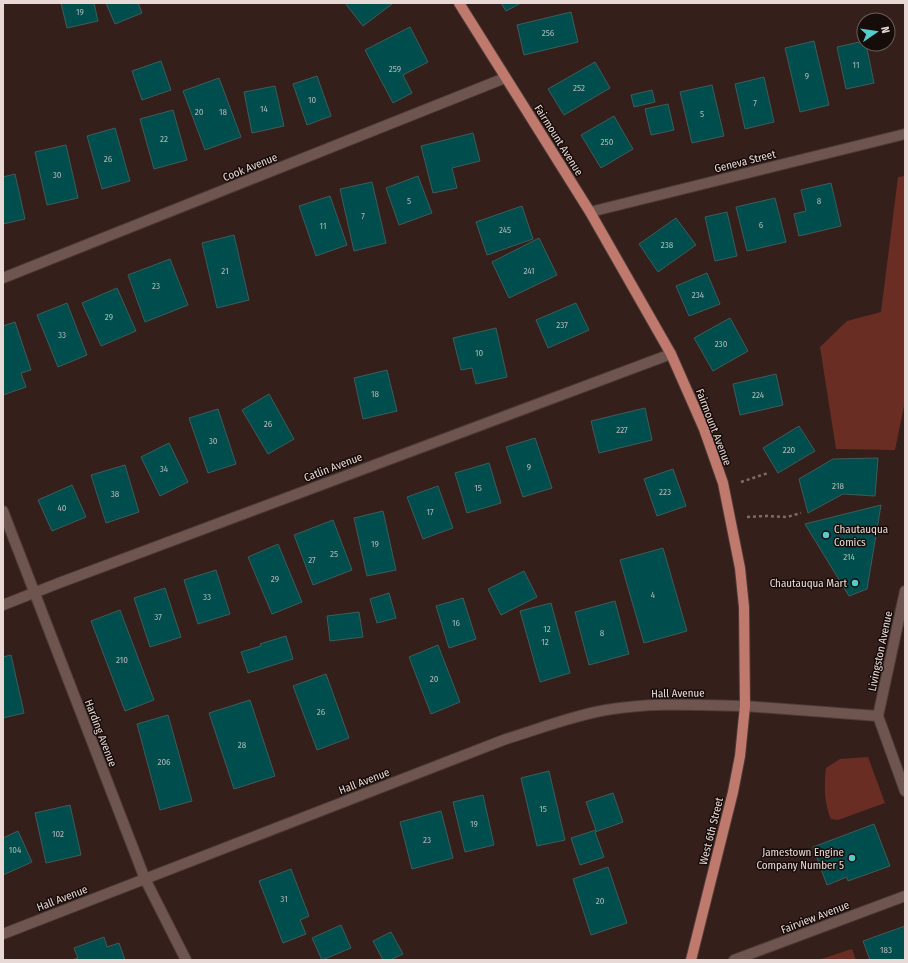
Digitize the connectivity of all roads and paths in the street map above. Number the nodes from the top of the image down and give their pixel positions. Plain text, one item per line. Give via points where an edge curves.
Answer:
1 (459, 3) edge
2 (506, 78) junction
3 (905, 134) edge
4 (590, 212) junction
5 (3, 278) edge
6 (671, 354) junction
7 (768, 473) dead end
8 (724, 488) junction
9 (3, 511) edge
10 (802, 513) dead end
11 (730, 518) junction
12 (905, 590) edge
13 (34, 593) junction
14 (3, 605) edge
15 (901, 627) edge
16 (745, 706) junction
17 (878, 716) junction
18 (905, 791) edge
19 (145, 879) junction
20 (905, 896) edge
21 (3, 934) edge
22 (186, 960) edge
23 (692, 960) edge
24 (734, 960) edge

1 - 2 main road, Fairmount Avenue
2 - 4 main road, Fairmount Avenue
2 - 5 street, Cook Avenue
3 - 4 street, Geneva Street
4 - 6 main road, Fairmount Avenue
6 - 8 main road, Fairmount Avenue via 706,435
6 - 13 street, Catlin Avenue
7 - 8 path
8 - 11 main road, Fairmount Avenue
9 - 13 street, Harding Avenue
10 - 11 path via 787,517
11 - 16 main road, Fairmount Avenue via 740,564 744,607
12 - 15 street, Livingston Avenue
13 - 14 street, Catlin Avenue
13 - 19 street, Harding Avenue
15 - 17 street, Livingston Avenue
16 - 17 street
16 - 19 street, Hall Avenue via 635,706 572,718 506,739
16 - 23 main road, West 6th Street via 733,792
17 - 18 street
19 - 21 street, Hall Avenue
19 - 22 street, Harding Avenue
20 - 24 street, Fairview Avenue

